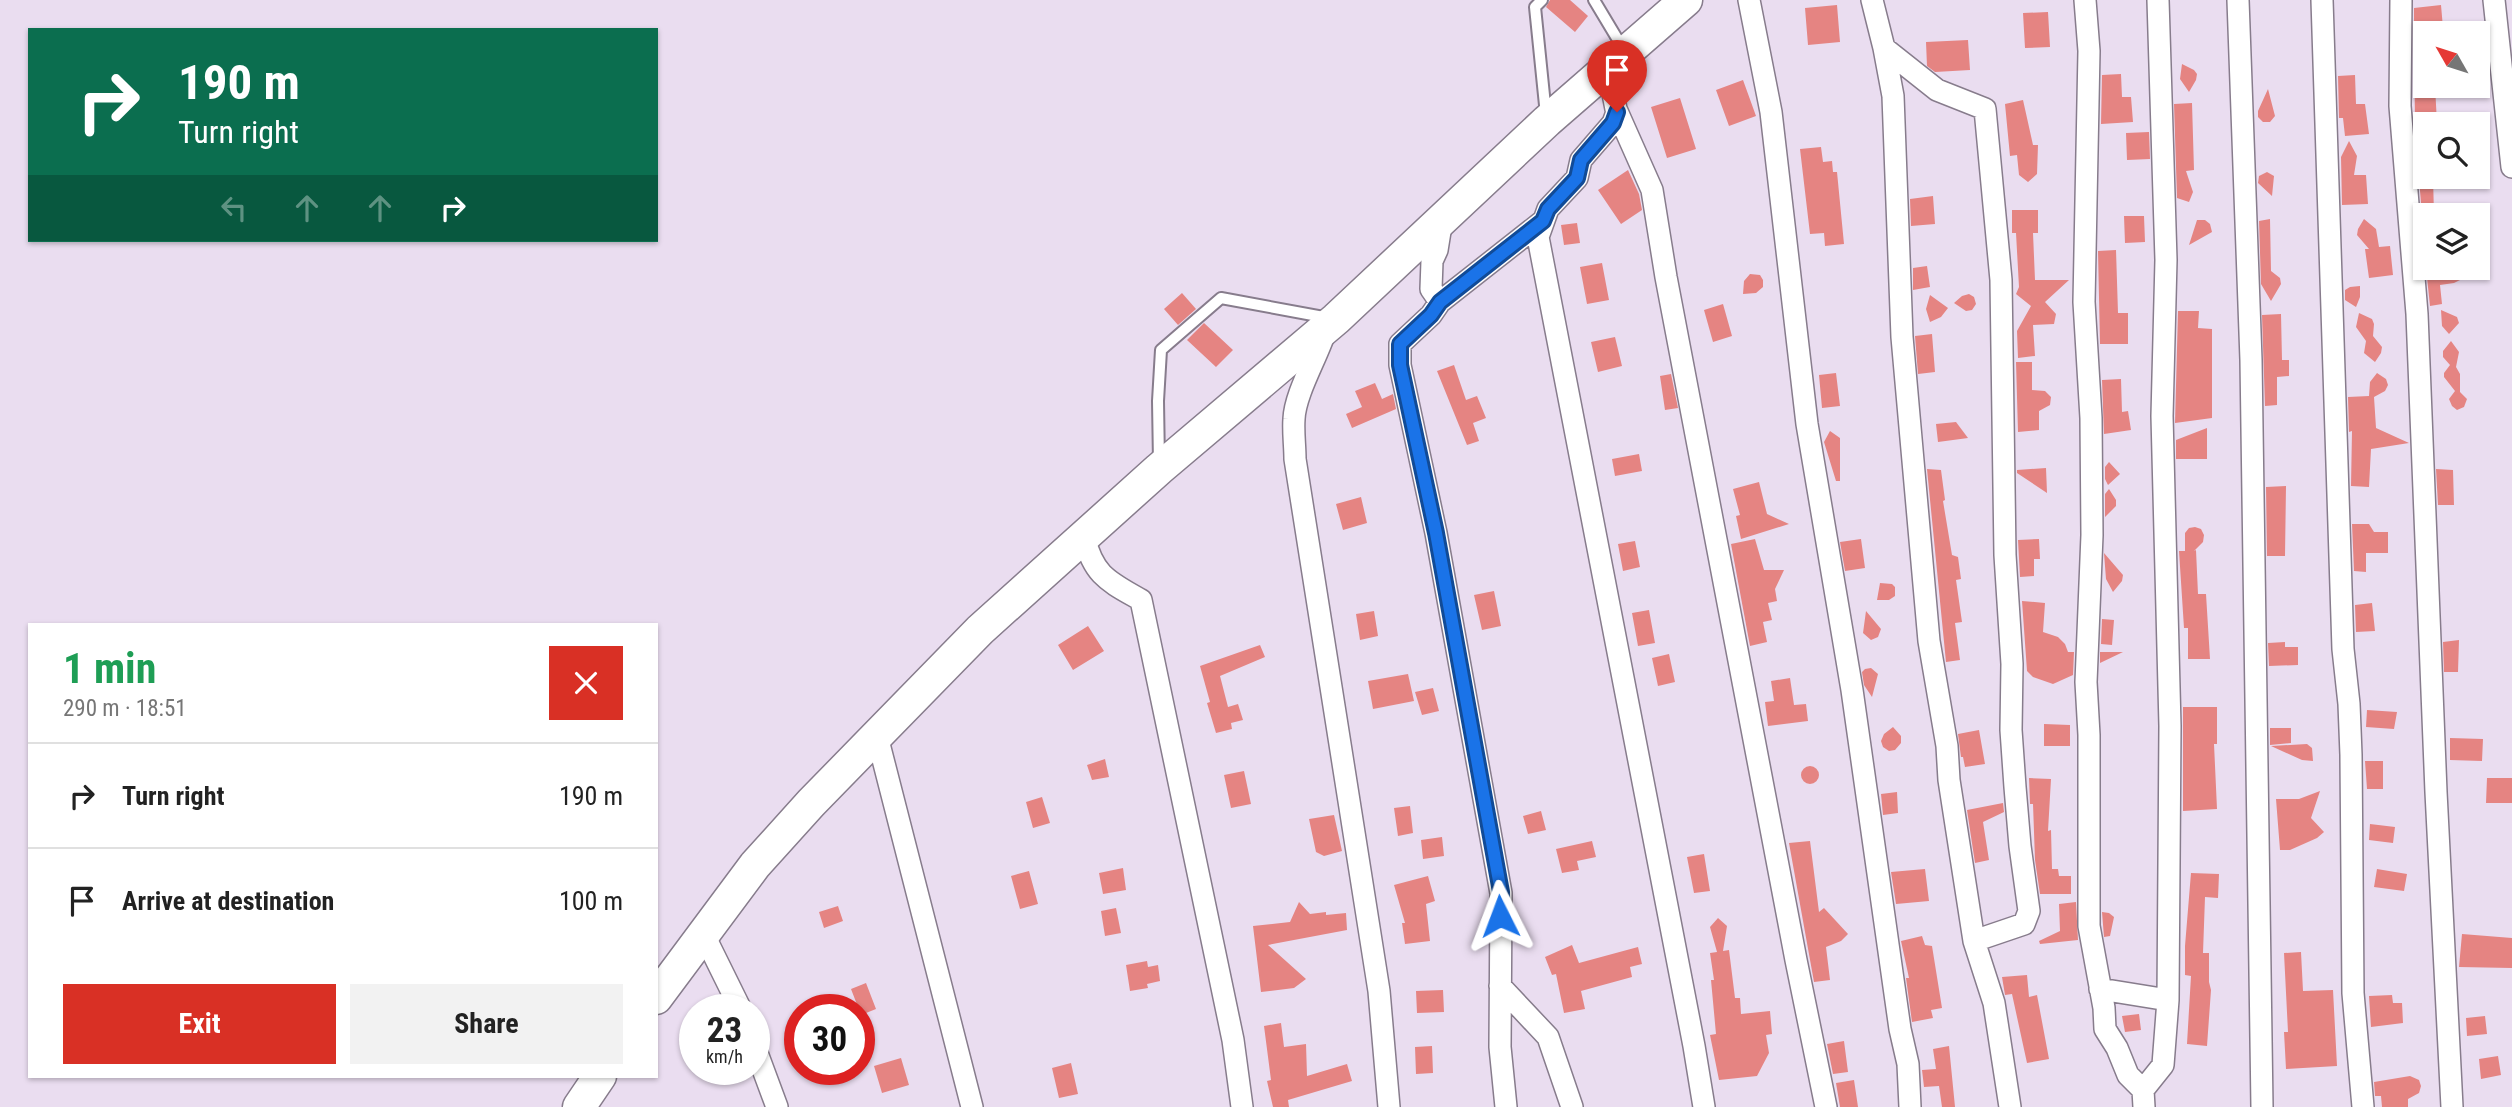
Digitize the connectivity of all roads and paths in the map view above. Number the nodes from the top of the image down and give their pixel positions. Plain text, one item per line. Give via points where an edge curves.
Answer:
1 (1542, 0) edge
2 (1594, 0) edge
3 (1686, 0) edge
4 (1749, 0) edge
5 (1872, 0) edge
6 (2085, 0) edge
7 (2158, 0) edge
8 (2238, 0) edge
9 (2322, 0) edge
10 (2401, 0) edge
11 (2494, 0) edge
12 (1884, 48) junction
13 (1617, 60) junction
14 (1617, 112) junction
15 (1547, 121) junction
16 (2512, 167) edge
17 (1442, 219) junction
18 (1543, 221) junction
19 (1440, 302) junction
20 (1331, 323) junction
21 (1159, 469) junction
22 (1084, 537) junction
23 (877, 736) junction
24 (703, 933) junction
25 (1974, 942) junction
26 (1500, 986) junction
27 (2100, 989) junction
28 (733, 994) edge
29 (658, 995) edge
30 (2168, 1000) junction
31 (599, 1078) edge
32 (769, 1085) edge
33 (2143, 1099) edge
34 (579, 1107) edge
35 (777, 1107) edge
36 (972, 1107) edge
37 (1242, 1107) edge
38 (1389, 1107) edge
39 (1506, 1107) edge
40 (1572, 1107) edge
41 (1704, 1107) edge
42 (1826, 1107) edge
43 (1910, 1107) edge
44 (2010, 1107) edge
45 (2262, 1107) edge
46 (2363, 1107) edge
47 (2452, 1107) edge

1 - 15 lane via 1535,7
2 - 13 lane
3 - 13 main road
4 - 43 street via 1771,112 1807,424 1854,704 1908,1064
5 - 12 street
6 - 27 street via 2084,302 2092,535 2085,682 2089,926
7 - 30 street via 2166,260 2162,416 2170,726
8 - 45 street via 2251,360
9 - 46 street via 2343,649 2351,755 2353,993
10 - 47 street via 2400,106 2417,314
11 - 16 street
12 - 25 street via 1893,96 1902,337 1928,640
12 - 25 street via 1937,90 1985,109 2001,280 2011,730 2029,911 2024,924
13 - 14 street
13 - 15 main road
14 - 18 street via 1581,160 1577,178 1548,209
14 - 42 street via 1652,190
15 - 17 main road
17 - 19 street via 1431,281
17 - 20 main road
18 - 19 street
18 - 41 street via 1538,237
19 - 26 street via 1400,344 1400,365 1436,533 1501,892
20 - 21 main road
20 - 21 lane via 1221,298 1161,350
20 - 38 street via 1293,418 1295,459 1379,990
21 - 22 main road
22 - 23 main road via 980,631
22 - 37 street via 1095,567 1115,586 1141,600 1233,1040
23 - 24 main road via 755,865
23 - 36 street
24 - 28 street
24 - 29 main road
25 - 44 street via 1994,1003
26 - 39 street
26 - 40 street via 1548,1037
27 - 30 street
27 - 33 street via 2105,1029
30 - 33 street via 2163,1065
31 - 34 main road
32 - 35 street

